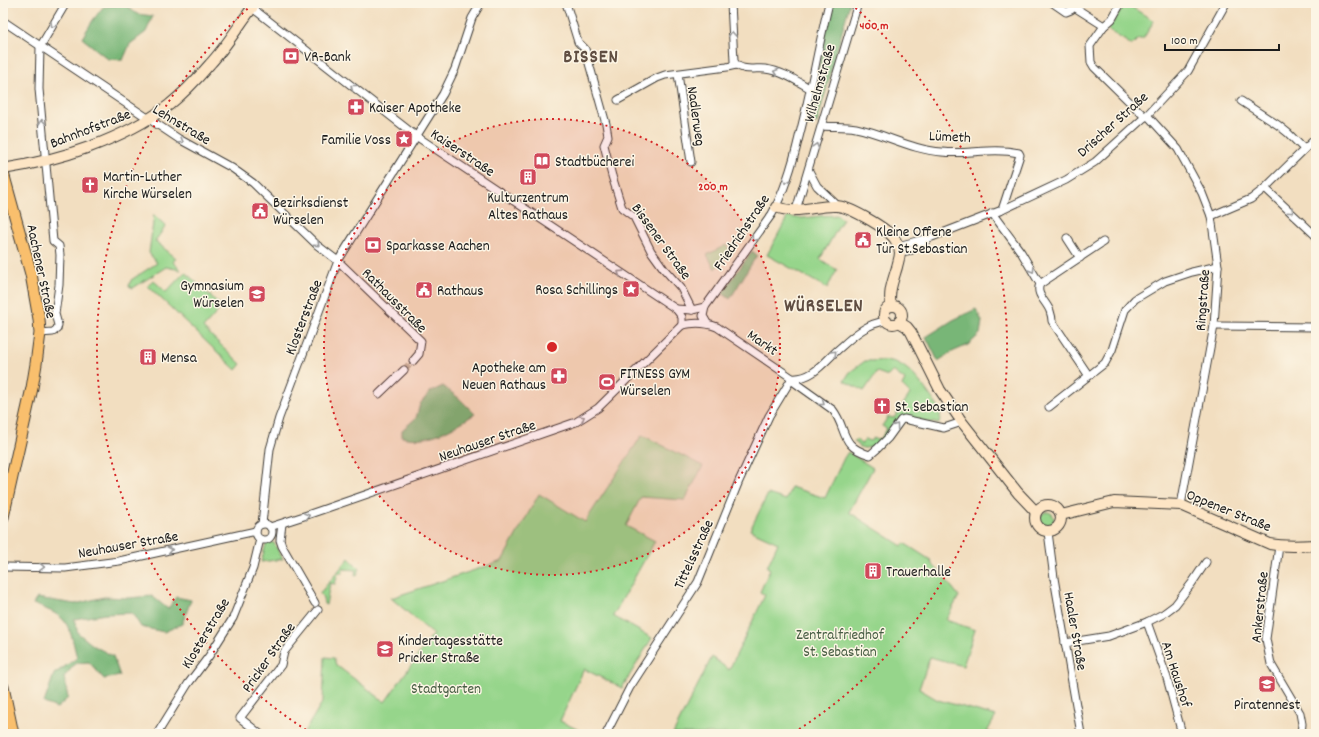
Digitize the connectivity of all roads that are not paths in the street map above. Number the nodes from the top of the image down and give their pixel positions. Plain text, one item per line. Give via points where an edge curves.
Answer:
1 (66, 3) edge
2 (481, 3) edge
3 (566, 3) edge
4 (731, 3) edge
5 (829, 3) edge
6 (858, 3) edge
7 (1122, 3) edge
8 (1226, 3) edge
9 (1056, 4) edge
10 (251, 5) edge
11 (1074, 5) edge
12 (3, 21) edge
13 (1104, 26) junction
14 (40, 47) junction
15 (736, 65) junction
16 (678, 74) junction
17 (811, 89) junction
18 (618, 100) dead end
19 (1242, 101) dead end
20 (1146, 116) junction
21 (149, 119) junction
22 (822, 126) junction
23 (416, 136) junction
24 (1316, 138) edge
25 (1304, 149) junction
26 (45, 161) junction
27 (691, 162) dead end
28 (3, 169) edge
29 (809, 171) junction
30 (3, 173) edge
31 (1265, 188) junction
32 (838, 206) junction
33 (776, 207) junction
34 (796, 210) junction
35 (1002, 210) junction
36 (992, 213) junction
37 (1211, 216) junction
38 (1316, 236) edge
39 (1067, 238) dead end
40 (1103, 242) dead end
41 (899, 249) junction
42 (1080, 258) junction
43 (338, 261) junction
44 (1218, 266) junction
45 (1040, 284) junction
46 (891, 306) junction
47 (705, 308) junction
48 (676, 309) junction
49 (692, 310) junction
50 (886, 321) junction
51 (899, 322) junction
52 (707, 323) junction
53 (682, 325) junction
54 (1214, 326) junction
55 (1316, 327) edge
56 (40, 333) junction
57 (413, 361) tunnel mouth
58 (404, 370) tunnel mouth
59 (1089, 376) junction
60 (791, 379) junction
61 (379, 394) dead end
62 (1049, 407) dead end
63 (962, 422) junction
64 (1181, 505) junction
65 (1036, 512) junction
66 (1061, 515) junction
67 (3, 517) edge
68 (262, 524) junction
69 (282, 524) junction
70 (270, 527) junction
71 (256, 531) junction
72 (1048, 532) junction
73 (271, 535) junction
74 (260, 539) junction
75 (280, 540) junction
76 (1316, 545) edge
77 (1279, 546) junction
78 (1206, 562) dead end
79 (3, 567) edge
80 (1147, 622) junction
81 (1065, 643) junction
82 (3, 687) edge
83 (13, 734) edge
84 (157, 734) edge
85 (260, 734) edge
86 (606, 734) edge
87 (1081, 734) edge
88 (1182, 734) edge
89 (1301, 734) edge

1 -> 14 street
2 - 23 street, Klosterstraße via 472,18 452,76
3 - 49 street, Bissener Straße via 578,42 585,49 606,124 608,136 604,145 622,208 634,217 651,251 681,288
15 -> 4 street
5 - 17 street, Friedrichstraße
6 - 22 street, Wilhelmstraße
7 - 13 street, Ringstraße
8 - 20 street, Drischer Straße via 1188,70
9 - 11 street via 1066,12
10 - 21 street, Bahnhofstraße via 212,63 170,104
23 -> 10 street, Kaiserstraße
11 - 13 street
12 - 14 street, Lehnstraße
13 - 20 street, Ringstraße via 1090,48 1092,64
14 - 21 street, Lehnstraße
26 -> 14 street via 39,89
15 - 16 street, Nadlerweg
17 -> 15 street via 783,74 767,69 741,68
16 - 18 street, Nadlerweg via 657,78
16 - 27 street, Nadlerweg
17 -> 33 street, Friedrichstraße via 792,168
19 - 25 street via 1278,125
20 - 35 street, Drischer Straße via 1095,162 1066,180
20 - 37 street, Ringstraße via 1178,149 1202,193
21 - 26 street, Bahnhofstraße via 117,136
21 -> 43 street, Lehnstraße via 248,180 317,245
29 -> 22 street, Wilhelmstraße
22 - 35 street, Lümeth via 855,128 914,147 942,152 990,149 1019,152
23 - 43 street, Klosterstraße
48 -> 23 street, Kaiserstraße
24 - 25 street
25 - 31 street
26 - 28 street, Bahnhofstraße
26 - 56 street via 53,241 59,246 60,255 55,314 58,325 53,332
29 - 32 street via 818,186
29 - 34 street, Wilhelmstraße
30 - 56 main road, Aachener Straße via 31,274
31 - 37 street via 1251,199
31 -> 38 street
32 - 34 street
32 - 41 street via 883,229 895,240
33 - 34 street via 782,210
33 -> 47 street, Friedrichstraße
35 - 36 street, Drischer Straße
36 - 41 street, Drischer Straße
36 -> 45 street via 1024,256
37 - 44 street, Ringstraße
39 - 42 street
40 - 42 street
41 - 46 street via 900,258 890,290
42 - 45 street
43 - 57 street, Rathausstraße via 421,341 420,354
43 - 68 street, Klosterstraße via 279,418 270,449
44 - 54 street, Ringstraße
44 - 59 street via 1164,281 1135,299 1124,310 1110,357
45 - 59 street via 1038,292 1050,310 1052,321
46 - 50 street via 884,312
46 - 51 street via 897,306 901,311
47 - 49 street
47 - 52 street via 703,316
48 - 49 street
48 - 53 street via 682,317
50 - 51 street via 894,324
60 -> 50 street via 804,377 819,368 840,347 867,327
51 - 63 street via 907,327 940,390
52 - 53 street, Markt
52 - 60 street, Markt via 717,326
69 -> 53 street, Neuhauser Straße via 576,422 598,408
54 - 55 street
54 - 64 street, Ringstraße
56 - 67 main road, Aachener Straße via 32,388
58 - 61 street
59 - 62 street
60 -> 63 street, Markt via 833,410 848,442 870,455 888,438 900,420 944,428
60 - 86 street, Tittelsstraße via 762,430 698,582 630,686
63 - 65 street
64 - 66 street, Oppener Straße via 1114,502
64 - 77 street, Oppener Straße
65 - 66 street via 1043,506 1052,506
65 - 72 street via 1034,520 1038,527
66 - 72 street via 1056,529
68 - 70 street
68 - 71 street
69 - 70 street, Neuhauser Straße
69 - 75 street
70 - 73 street
71 - 74 street
79 -> 71 street, Neuhauser Straße via 65,568 119,561
72 - 81 street, Haaler Straße
73 - 74 street via 266,539
73 - 75 street
74 - 84 street, Klosterstraße via 253,568 233,618
75 - 85 street, Pricker Straße via 317,607 284,652 281,665 240,718
76 - 77 street, Oppener Straße
77 - 89 street, Ankerstraße via 1266,639 1273,669 1300,713
78 - 80 street via 1174,605
80 - 81 street via 1109,636
80 - 88 street, Am Haushof via 1167,678
81 - 87 street, Haaler Straße
82 - 83 main road

